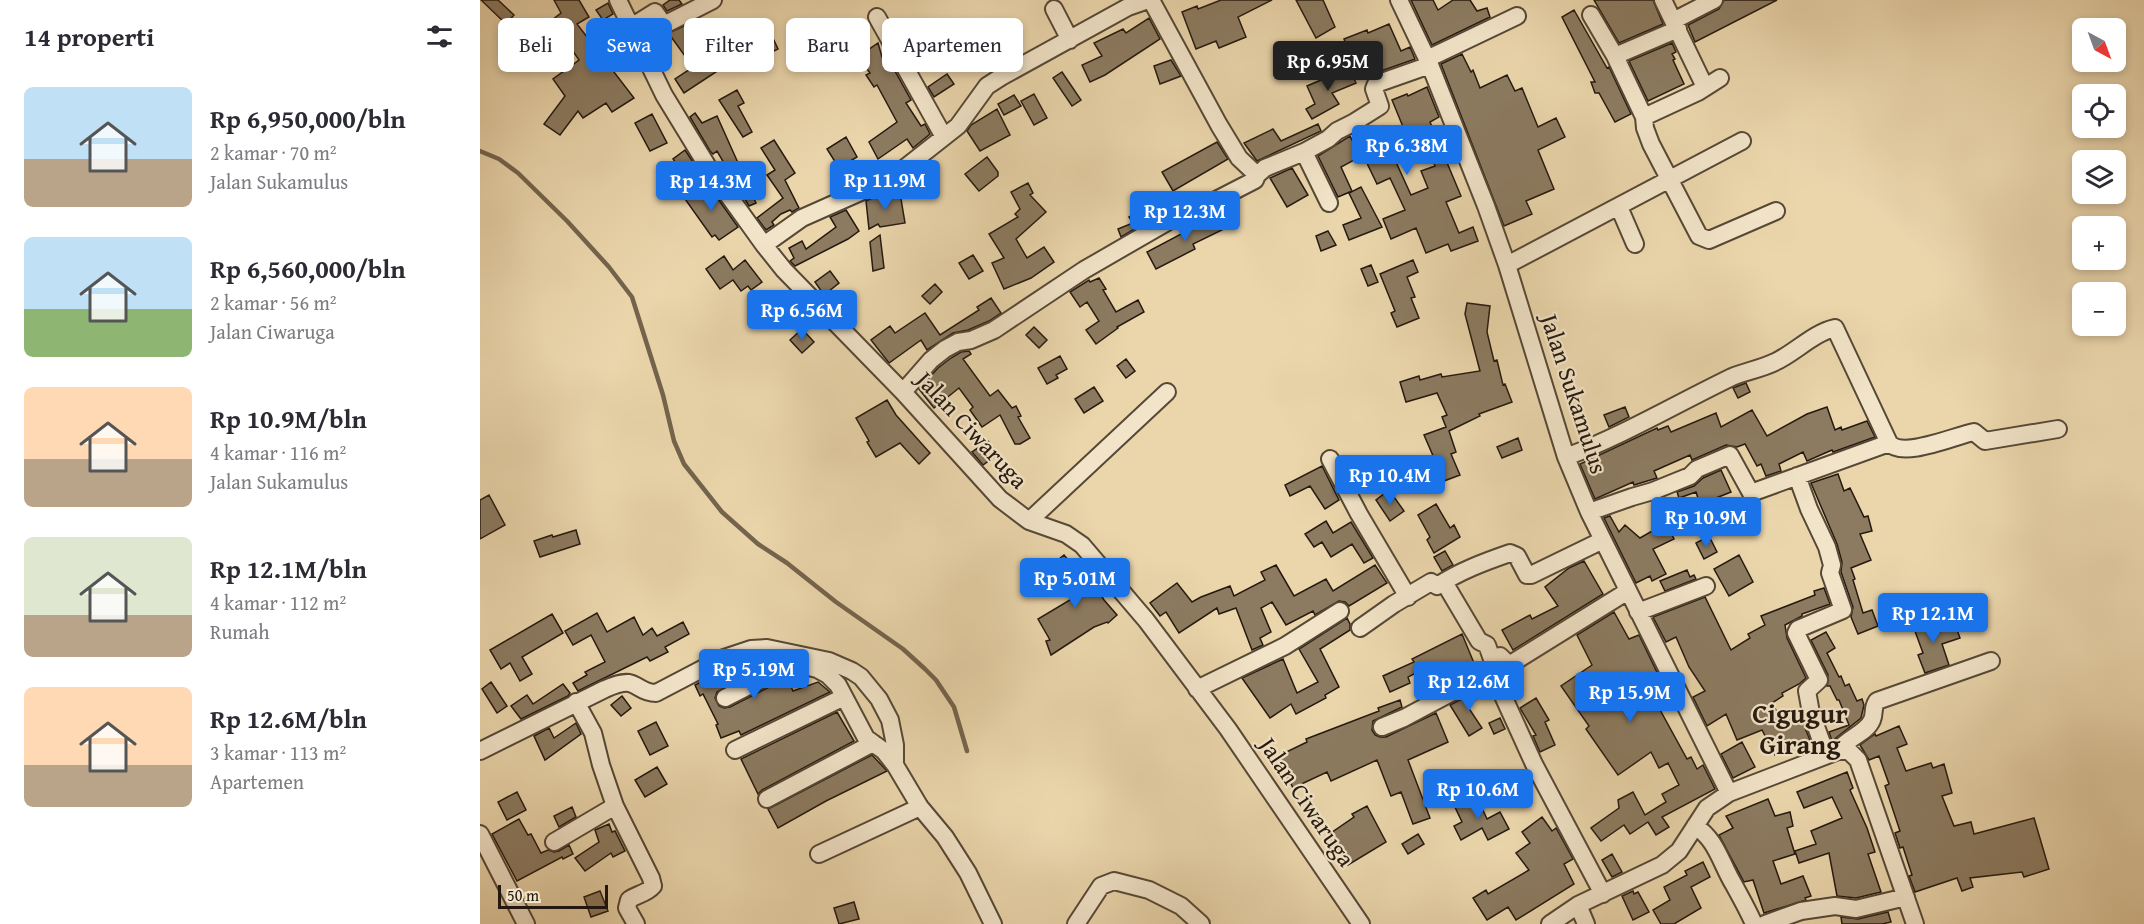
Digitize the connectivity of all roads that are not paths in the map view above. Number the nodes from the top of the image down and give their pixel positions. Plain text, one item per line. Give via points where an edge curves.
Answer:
1 (618, 0) edge
2 (713, 0) edge
3 (1149, 0) edge
4 (1399, 0) edge
5 (1664, 0) edge
6 (1714, 0) edge
7 (1054, 9) dead end
8 (1591, 15) dead end
9 (1517, 16) dead end
10 (877, 17) dead end
11 (627, 18) edge
12 (645, 18) edge
13 (659, 18) edge
14 (672, 20) edge
15 (1676, 25) junction
16 (1070, 40) junction
17 (1615, 56) junction
18 (1429, 62) junction
19 (653, 72) edge
20 (1720, 78) dead end
21 (1705, 87) junction
22 (1644, 117) junction
23 (944, 137) junction
24 (1742, 141) dead end
25 (1304, 152) junction
26 (1257, 175) junction
27 (1670, 178) junction
28 (1329, 203) dead end
29 (1619, 207) junction
30 (1776, 211) dead end
31 (1635, 244) dead end
32 (764, 245) junction
33 (1507, 265) junction
34 (903, 392) junction
35 (1167, 392) dead end
36 (2058, 429) dead end
37 (1889, 443) junction
38 (1566, 457) junction
39 (1330, 459) dead end
40 (1797, 476) junction
41 (1589, 513) junction
42 (1029, 520) junction
43 (1603, 540) junction
44 (1444, 582) junction
45 (1706, 586) dead end
46 (1628, 591) junction
47 (1408, 597) junction
48 (1340, 611) dead end
49 (1638, 612) junction
50 (1360, 628) dead end
51 (1991, 661) dead end
52 (1493, 664) junction
53 (1197, 689) junction
54 (844, 697) junction
55 (725, 698) dead end
56 (576, 702) junction
57 (1382, 727) dead end
58 (873, 743) junction
59 (735, 750) dead end
60 (480, 751) edge
61 (1832, 752) junction
62 (895, 765) junction
63 (1729, 793) junction
64 (767, 799) dead end
65 (615, 806) junction
66 (920, 807) junction
67 (1695, 826) junction
68 (480, 834) edge
69 (554, 843) dead end
70 (819, 854) dead end
71 (1603, 894) junction
72 (1906, 897) junction
73 (1578, 905) junction
74 (526, 924) edge
75 (636, 924) edge
76 (993, 924) edge
77 (1076, 924) edge
78 (1201, 924) edge
79 (1361, 924) edge
80 (1550, 924) edge
81 (1586, 924) edge
82 (1754, 924) edge
83 (1765, 924) edge
84 (1915, 924) edge

1 - 11 street, Jalan Ciwaruga
2 - 14 street
3 - 16 street via 1128,7
3 - 26 street via 1239,158
4 - 18 street, Jalan Sukamulus
5 - 15 street
6 - 15 street
7 - 16 street
8 - 17 street
9 - 18 street
10 - 23 street
12 - 13 street via 655,12
15 - 17 street
15 - 21 street
16 - 23 street via 987,86 958,126
17 - 22 street
18 - 25 street via 1376,84 1380,106
18 - 33 street, Jalan Sukamulus
19 - 32 street, Jalan Ciwaruga via 708,167
20 - 21 street
21 - 22 street
22 - 27 street via 1651,144
23 - 32 street via 892,178 802,218
24 - 27 street
25 - 26 street
25 - 28 street
26 - 34 street via 1244,187 1187,215 1181,214 1084,270 994,330 945,349
27 - 29 street
27 - 30 street via 1700,236 1709,240
29 - 31 street
29 - 33 street
32 - 34 street, Jalan Ciwaruga
33 - 38 street, Jalan Sukamulus
34 - 42 street, Jalan Ciwaruga via 1000,499
35 - 42 street
36 - 37 street via 1985,441 1974,432 1903,450
37 - 38 street via 1834,328 1770,365 1733,377 1594,447
37 - 40 street
38 - 41 street, Jalan Sukamulus
39 - 47 street
40 - 41 street via 1751,493 1730,455 1653,492
40 - 61 street via 1827,547 1830,573 1843,610 1796,633 1819,680 1807,691 1811,713
41 - 43 street, Jalan Sukamulus
42 - 53 street, Jalan Ciwaruga via 1066,534 1082,545
43 - 44 street via 1531,575 1510,553 1459,572
43 - 46 street, Jalan Sukamulus
44 - 47 street via 1437,586 1431,582
44 - 52 street via 1479,641 1487,645
45 - 49 street
46 - 49 street, Jalan Sukamulus
46 - 52 street via 1509,665 1500,656
47 - 50 street
48 - 53 street via 1285,646
49 - 63 street, Jalan Sukamulus
51 - 61 street via 1877,701 1872,720
52 - 57 street via 1404,718
52 - 71 street via 1494,676 1534,764
53 - 79 street, Jalan Ciwaruga
54 - 55 street via 828,675 801,665 784,668
54 - 58 street via 866,738
54 - 59 street
56 - 60 street
56 - 62 street via 621,683 656,693 736,653 767,648 829,661 861,677 890,720
56 - 65 street via 593,733
58 - 62 street
58 - 64 street
61 - 63 street
61 - 72 street via 1849,751 1858,760
62 - 66 street
63 - 67 street via 1707,808
65 - 69 street
65 - 75 street via 653,886 629,900 627,908
66 - 70 street
66 - 76 street via 968,873
67 - 71 street via 1679,851 1662,865
67 - 82 street via 1714,843
68 - 74 street
71 - 73 street
72 - 83 street via 1856,909 1835,906 1801,910
72 - 84 street
73 - 80 street
73 - 81 street
77 - 78 street via 1101,886 1114,881 1149,890 1181,906

